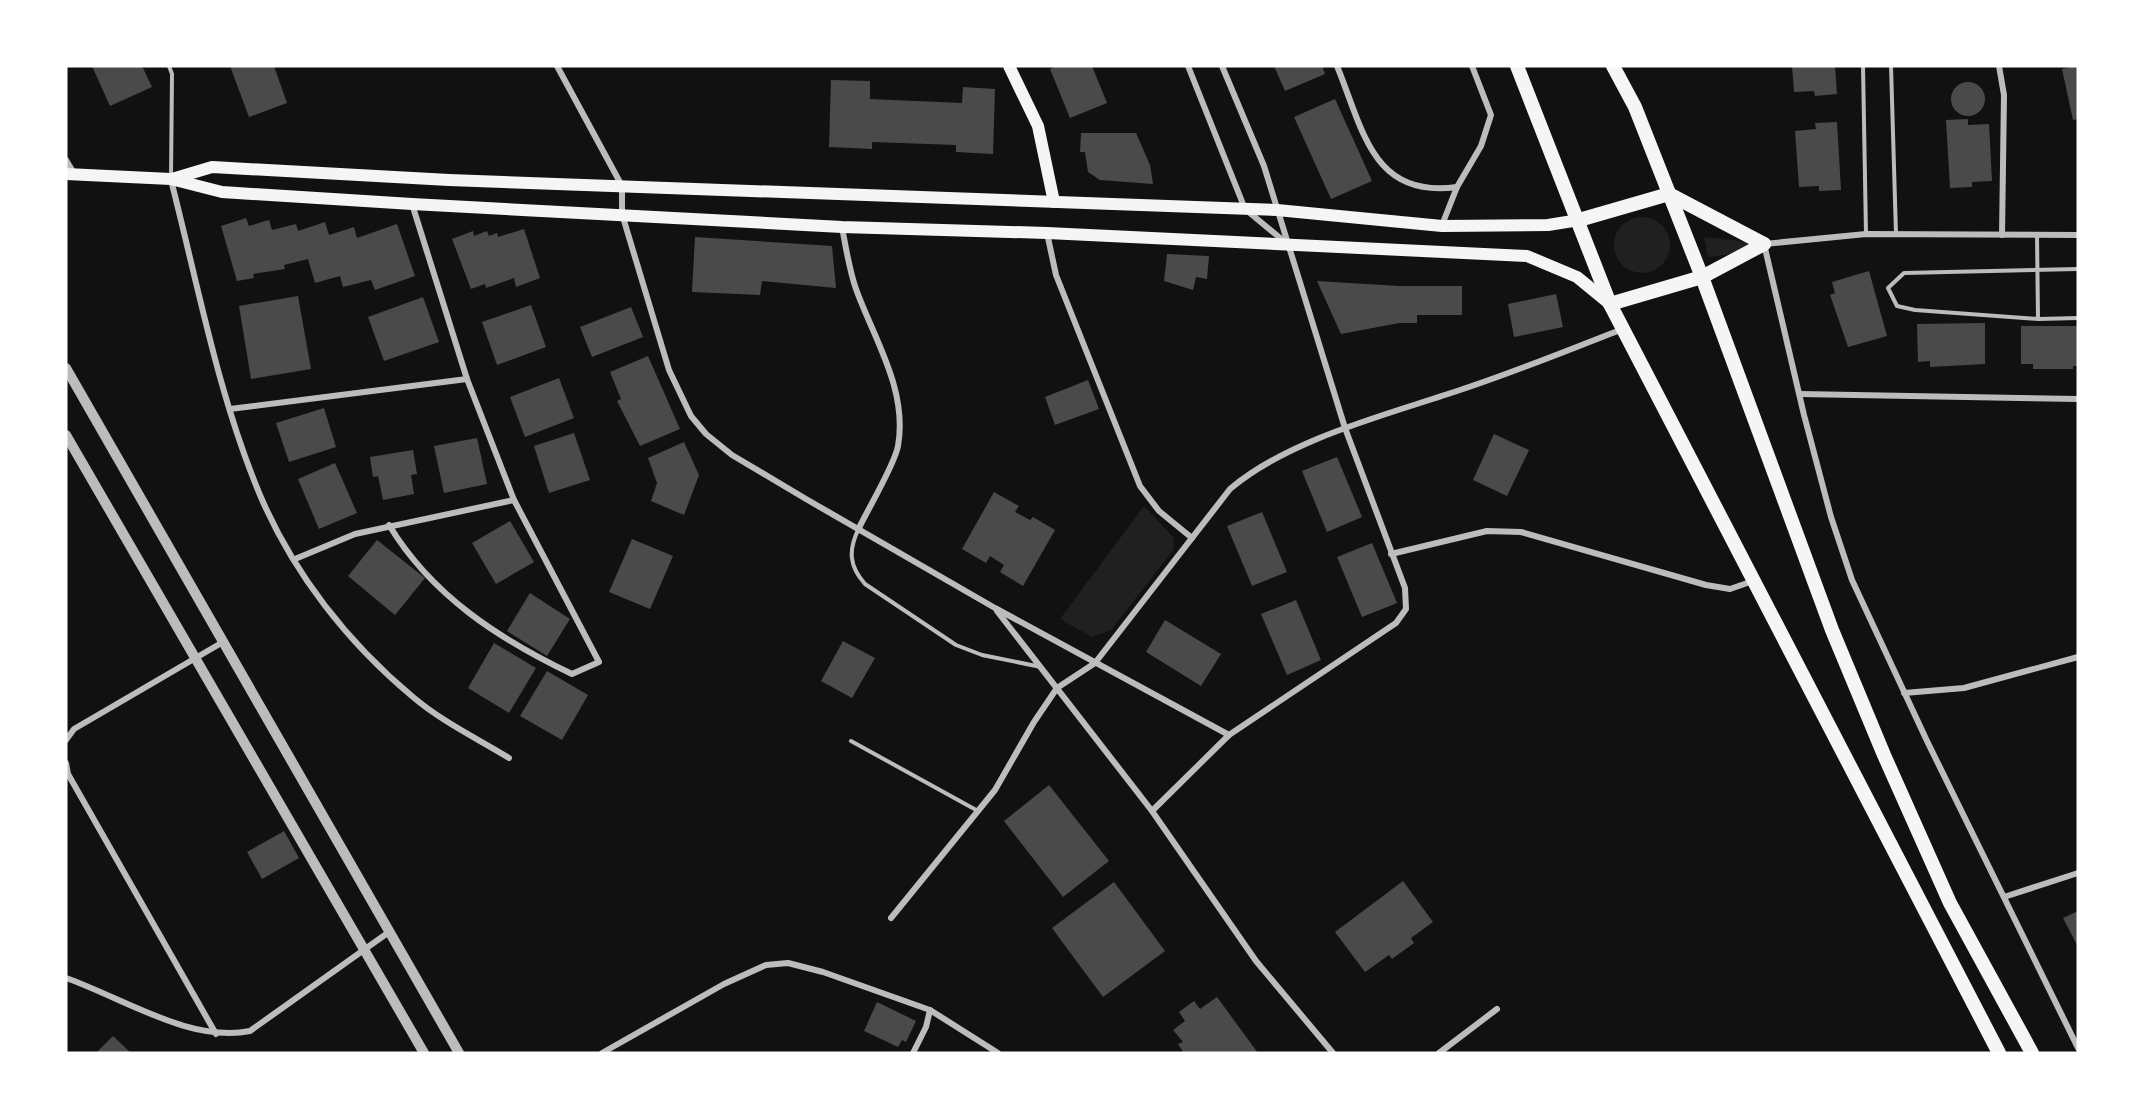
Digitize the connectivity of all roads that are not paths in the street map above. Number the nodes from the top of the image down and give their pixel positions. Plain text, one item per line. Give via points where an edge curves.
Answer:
1 (169, 66) edge
2 (556, 66) edge
3 (1009, 66) edge
4 (1188, 66) edge
5 (1222, 66) edge
6 (1337, 66) edge
7 (1472, 66) edge
8 (1517, 66) edge
9 (1613, 66) edge
10 (1863, 66) edge
11 (1891, 66) edge
12 (1999, 66) edge
13 (66, 160) edge
14 (71, 175) edge
15 (171, 180) junction
16 (621, 186) junction
17 (1457, 187) junction
18 (1669, 194) junction
19 (1054, 202) junction
20 (412, 204) junction
21 (1245, 209) junction
22 (1277, 210) junction
23 (622, 214) junction
24 (1579, 220) junction
25 (1442, 226) junction
26 (842, 227) junction
27 (1047, 233) junction
28 (1866, 234) junction
29 (1896, 234) junction
30 (2002, 235) junction
31 (2037, 235) junction
32 (2078, 235) edge
33 (1287, 244) junction
34 (1764, 244) junction
35 (2078, 269) edge
36 (2038, 271) junction
37 (1702, 277) junction
38 (1610, 304) junction
39 (2078, 318) edge
40 (2038, 319) junction
41 (1623, 329) junction
42 (66, 368) edge
43 (467, 379) junction
44 (1800, 394) junction
45 (2078, 399) edge
46 (230, 409) junction
47 (1345, 428) junction
48 (66, 435) edge
49 (514, 500) junction
50 (389, 525) junction
51 (859, 528) junction
52 (1192, 538) junction
53 (1391, 554) junction
54 (295, 559) junction
55 (1754, 581) junction
56 (995, 608) junction
57 (223, 642) junction
58 (2078, 657) edge
59 (195, 658) junction
60 (1095, 663) junction
61 (1041, 667) junction
62 (1057, 688) junction
63 (1904, 693) junction
64 (1229, 735) junction
65 (66, 740) edge
66 (851, 741) dead end
67 (509, 758) dead end
68 (66, 763) edge
69 (978, 811) junction
70 (1152, 811) junction
71 (2078, 873) edge
72 (2004, 897) junction
73 (891, 918) dead end
74 (389, 932) junction
75 (365, 951) junction
76 (66, 978) edge
77 (1497, 1009) dead end
78 (930, 1010) junction
79 (216, 1034) junction
80 (2078, 1048) edge
81 (424, 1053) edge
82 (459, 1053) edge
83 (602, 1053) edge
84 (913, 1053) edge
85 (998, 1053) edge
86 (1333, 1053) edge
87 (1439, 1053) edge
88 (1999, 1053) edge
89 (2032, 1053) edge

1 - 15 lane
2 - 16 street
3 - 19 main road via 1038,126
4 - 21 street
5 - 22 street via 1264,166
6 - 17 street via 1376,160 1391,175 1413,186 1432,191
7 - 17 street via 1491,115 1481,146
8 - 24 highway
9 - 18 highway via 1635,107
10 - 28 lane
11 - 29 lane
12 - 30 street via 2004,94
13 - 14 street
14 - 15 main road
15 - 16 main road via 212,167
15 - 20 main road via 222,192
15 - 46 street
16 - 19 main road
16 - 23 street
17 - 25 street
18 - 24 highway
18 - 34 highway
18 - 37 highway
19 - 21 main road
20 - 23 main road
20 - 43 street
21 - 22 main road
21 - 33 street
22 - 25 main road
22 - 33 street
23 - 26 main road
23 - 51 street via 669,370 691,416 732,455
24 - 25 main road via 1548,225
24 - 38 highway
26 - 27 main road
26 - 51 street via 855,288 888,364 900,430 898,449
27 - 33 main road
27 - 52 street via 1056,275 1140,486 1159,511
28 - 29 street
28 - 34 street
29 - 30 street
30 - 31 street
31 - 32 street
31 - 36 lane
33 - 38 main road via 1527,256 1577,278
33 - 47 street
34 - 37 highway
34 - 44 street
35 - 36 lane
36 - 40 lane
36 - 40 lane via 1904,273 1888,288 1898,306 1915,310
37 - 38 highway
37 - 89 highway via 1832,630 1884,755 1950,903
38 - 41 highway
39 - 40 lane
41 - 47 street
41 - 55 highway
42 - 57 street
43 - 46 street
43 - 49 street
44 - 45 street
44 - 63 street via 1831,517 1852,580
46 - 54 street via 261,497
47 - 52 street via 1268,461 1245,476
47 - 53 street
48 - 59 street
49 - 50 street
49 - 50 street via 599,662 572,674 485,626 449,599 403,548
50 - 54 street via 355,534
51 - 56 street
51 - 61 lane via 850,556 857,575 866,584 956,645 982,656
52 - 60 street
53 - 55 street via 1487,531 1521,532 1706,585 1730,589
53 - 64 street via 1405,588 1406,609 1396,623
54 - 67 street via 343,629 376,664 415,699
55 - 88 highway
56 - 60 street
56 - 61 street
57 - 59 street
57 - 74 street
58 - 63 street via 1964,688
59 - 65 street via 74,729
59 - 75 street
60 - 62 street
60 - 64 street
61 - 62 street
62 - 69 street
62 - 70 street
63 - 72 street
64 - 70 street
66 - 69 lane
68 - 79 street via 68,774
69 - 73 street
70 - 86 street via 1256,961
71 - 72 street
72 - 80 street
74 - 75 street
74 - 82 street
75 - 79 street via 250,1031
75 - 81 street
76 - 79 street via 194,1029
77 - 87 street
78 - 83 street via 824,972 788,963 766,965 724,984
78 - 84 street
78 - 85 street

